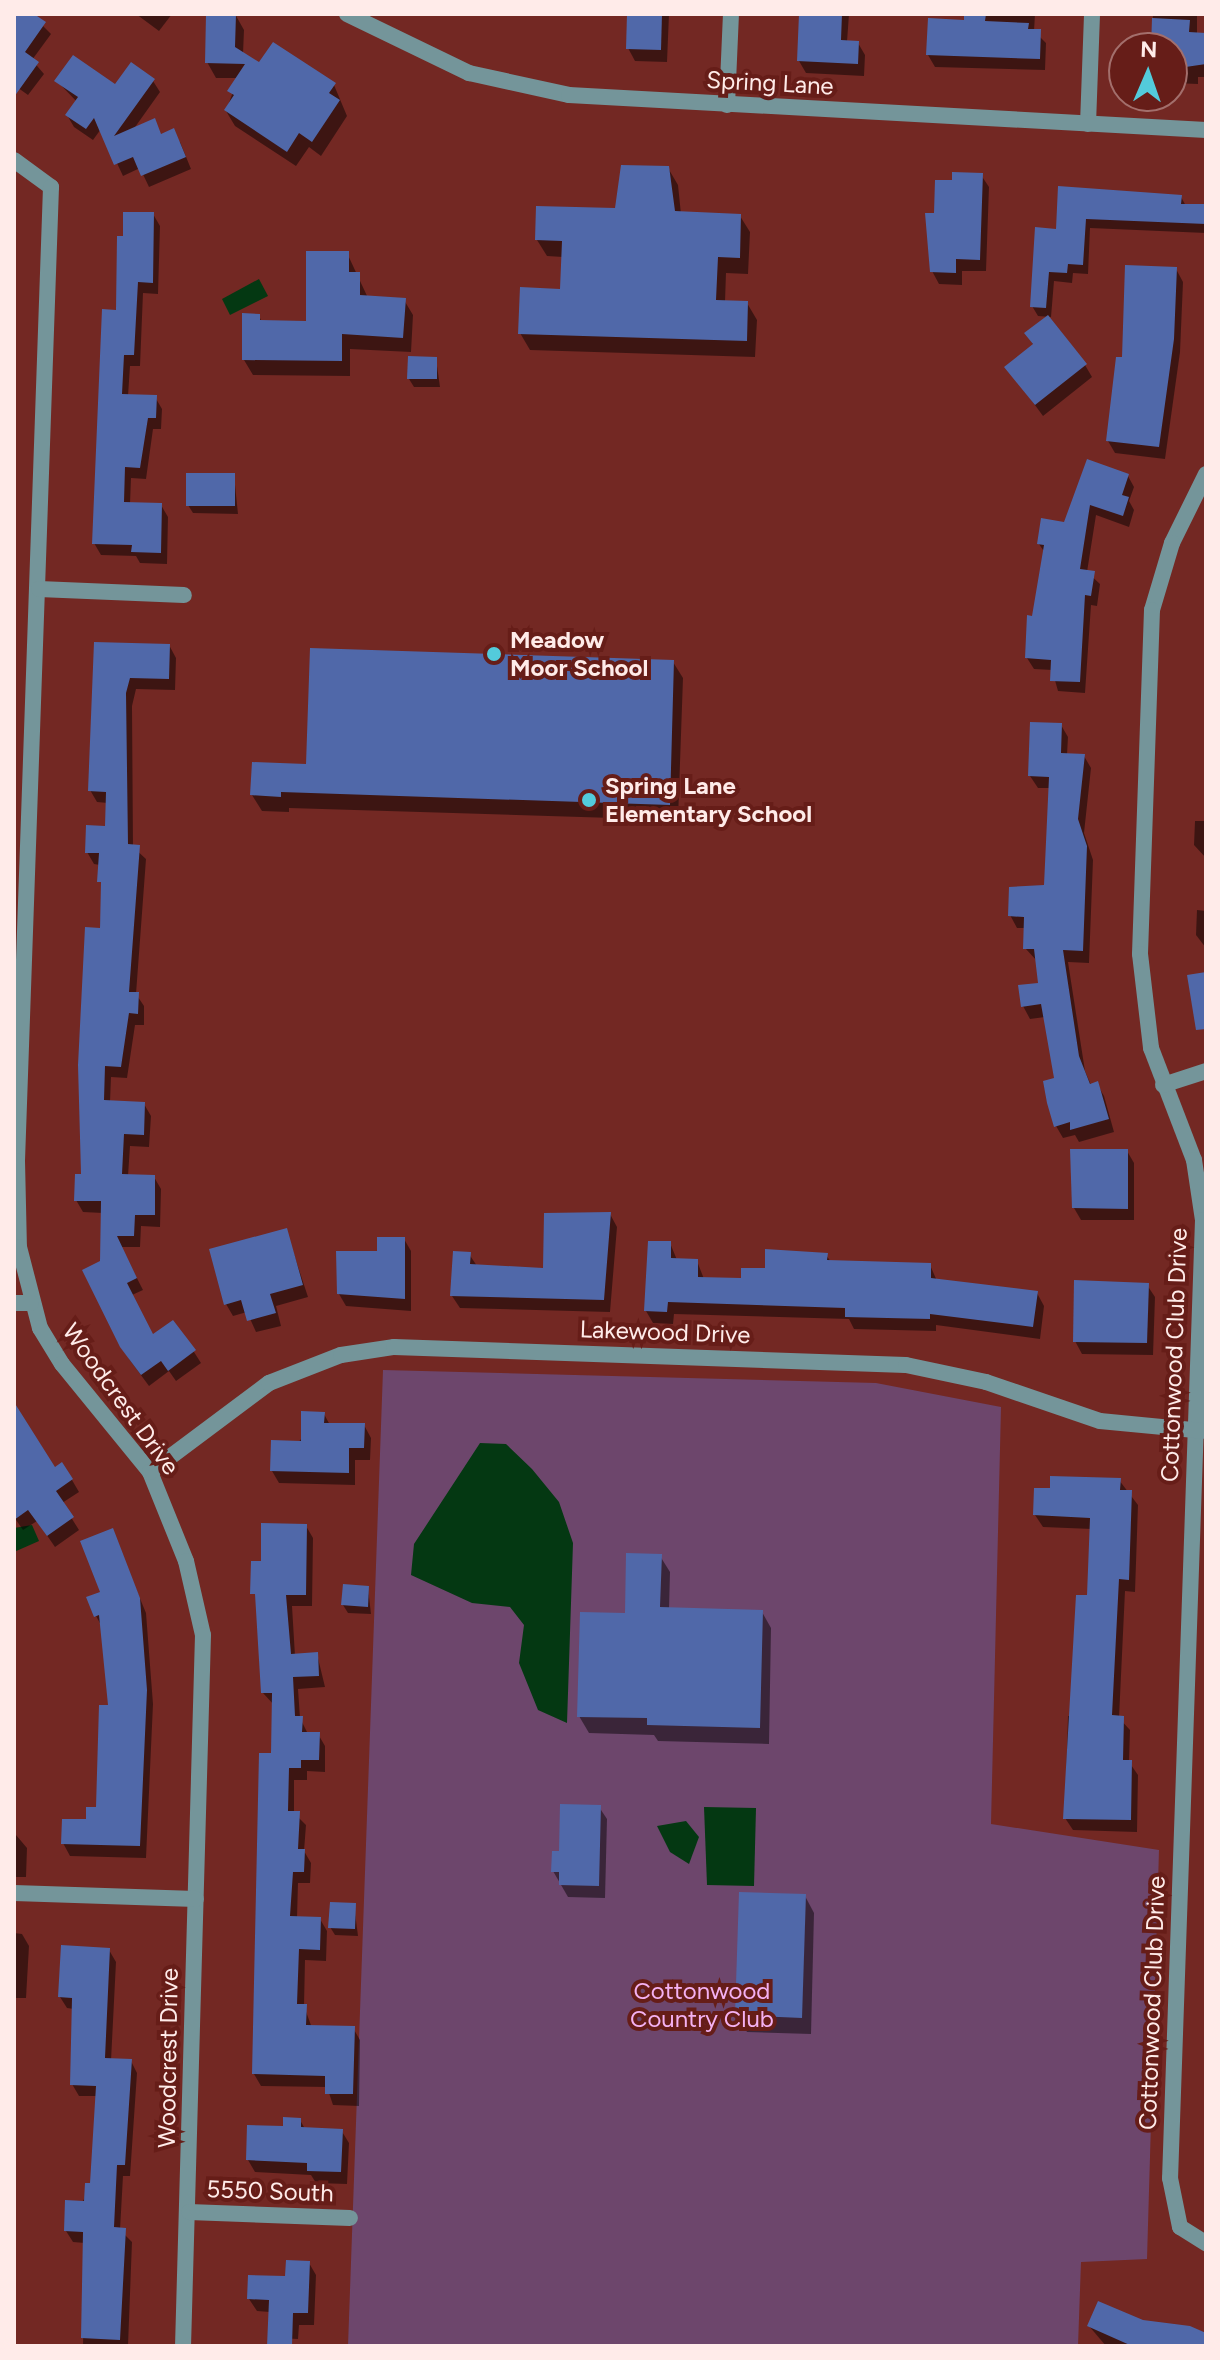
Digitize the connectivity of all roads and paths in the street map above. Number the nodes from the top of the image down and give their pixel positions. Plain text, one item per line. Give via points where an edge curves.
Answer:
1 (731, 14) edge
2 (1092, 14) edge
3 (357, 17) edge
4 (727, 105) junction
5 (1088, 124) junction
6 (1206, 130) edge
7 (14, 160) edge
8 (1206, 474) edge
9 (39, 589) junction
10 (184, 595) dead end
11 (18, 1003) edge
12 (1206, 1071) edge
13 (1163, 1085) junction
14 (14, 1303) edge
15 (31, 1303) junction
16 (1200, 1431) edge
17 (150, 1472) junction
18 (14, 1893) edge
19 (196, 1899) junction
20 (189, 2212) junction
21 (350, 2218) dead end
22 (1206, 2243) edge
23 (183, 2346) edge

1 - 4 street
2 - 5 street
3 - 4 street, Spring Lane via 445,63 538,90
4 - 5 street, Spring Lane
5 - 6 street, Spring Lane
7 - 9 street, Woodcrest Drive via 51,187
8 - 13 street, Cottonwood Club Drive via 1160,577 1149,640 1140,954 1151,1048
9 - 10 street
9 - 11 street, Woodcrest Drive
11 - 15 street, Woodcrest Drive via 16,1204
12 - 13 street
13 - 16 street, Cottonwood Club Drive via 1201,1187
14 - 15 street
15 - 17 street, Woodcrest Drive via 62,1364
16 - 17 street, Lakewood Drive via 1100,1421 986,1382 906,1365 394,1347 341,1355 269,1383
16 - 22 street, Cottonwood Club Drive via 1170,2178 1180,2227
17 - 19 street, Woodcrest Drive via 186,1561 203,1635
18 - 19 street
19 - 20 street, Woodcrest Drive
20 - 21 street, 5550 South
20 - 23 street, Woodcrest Drive

